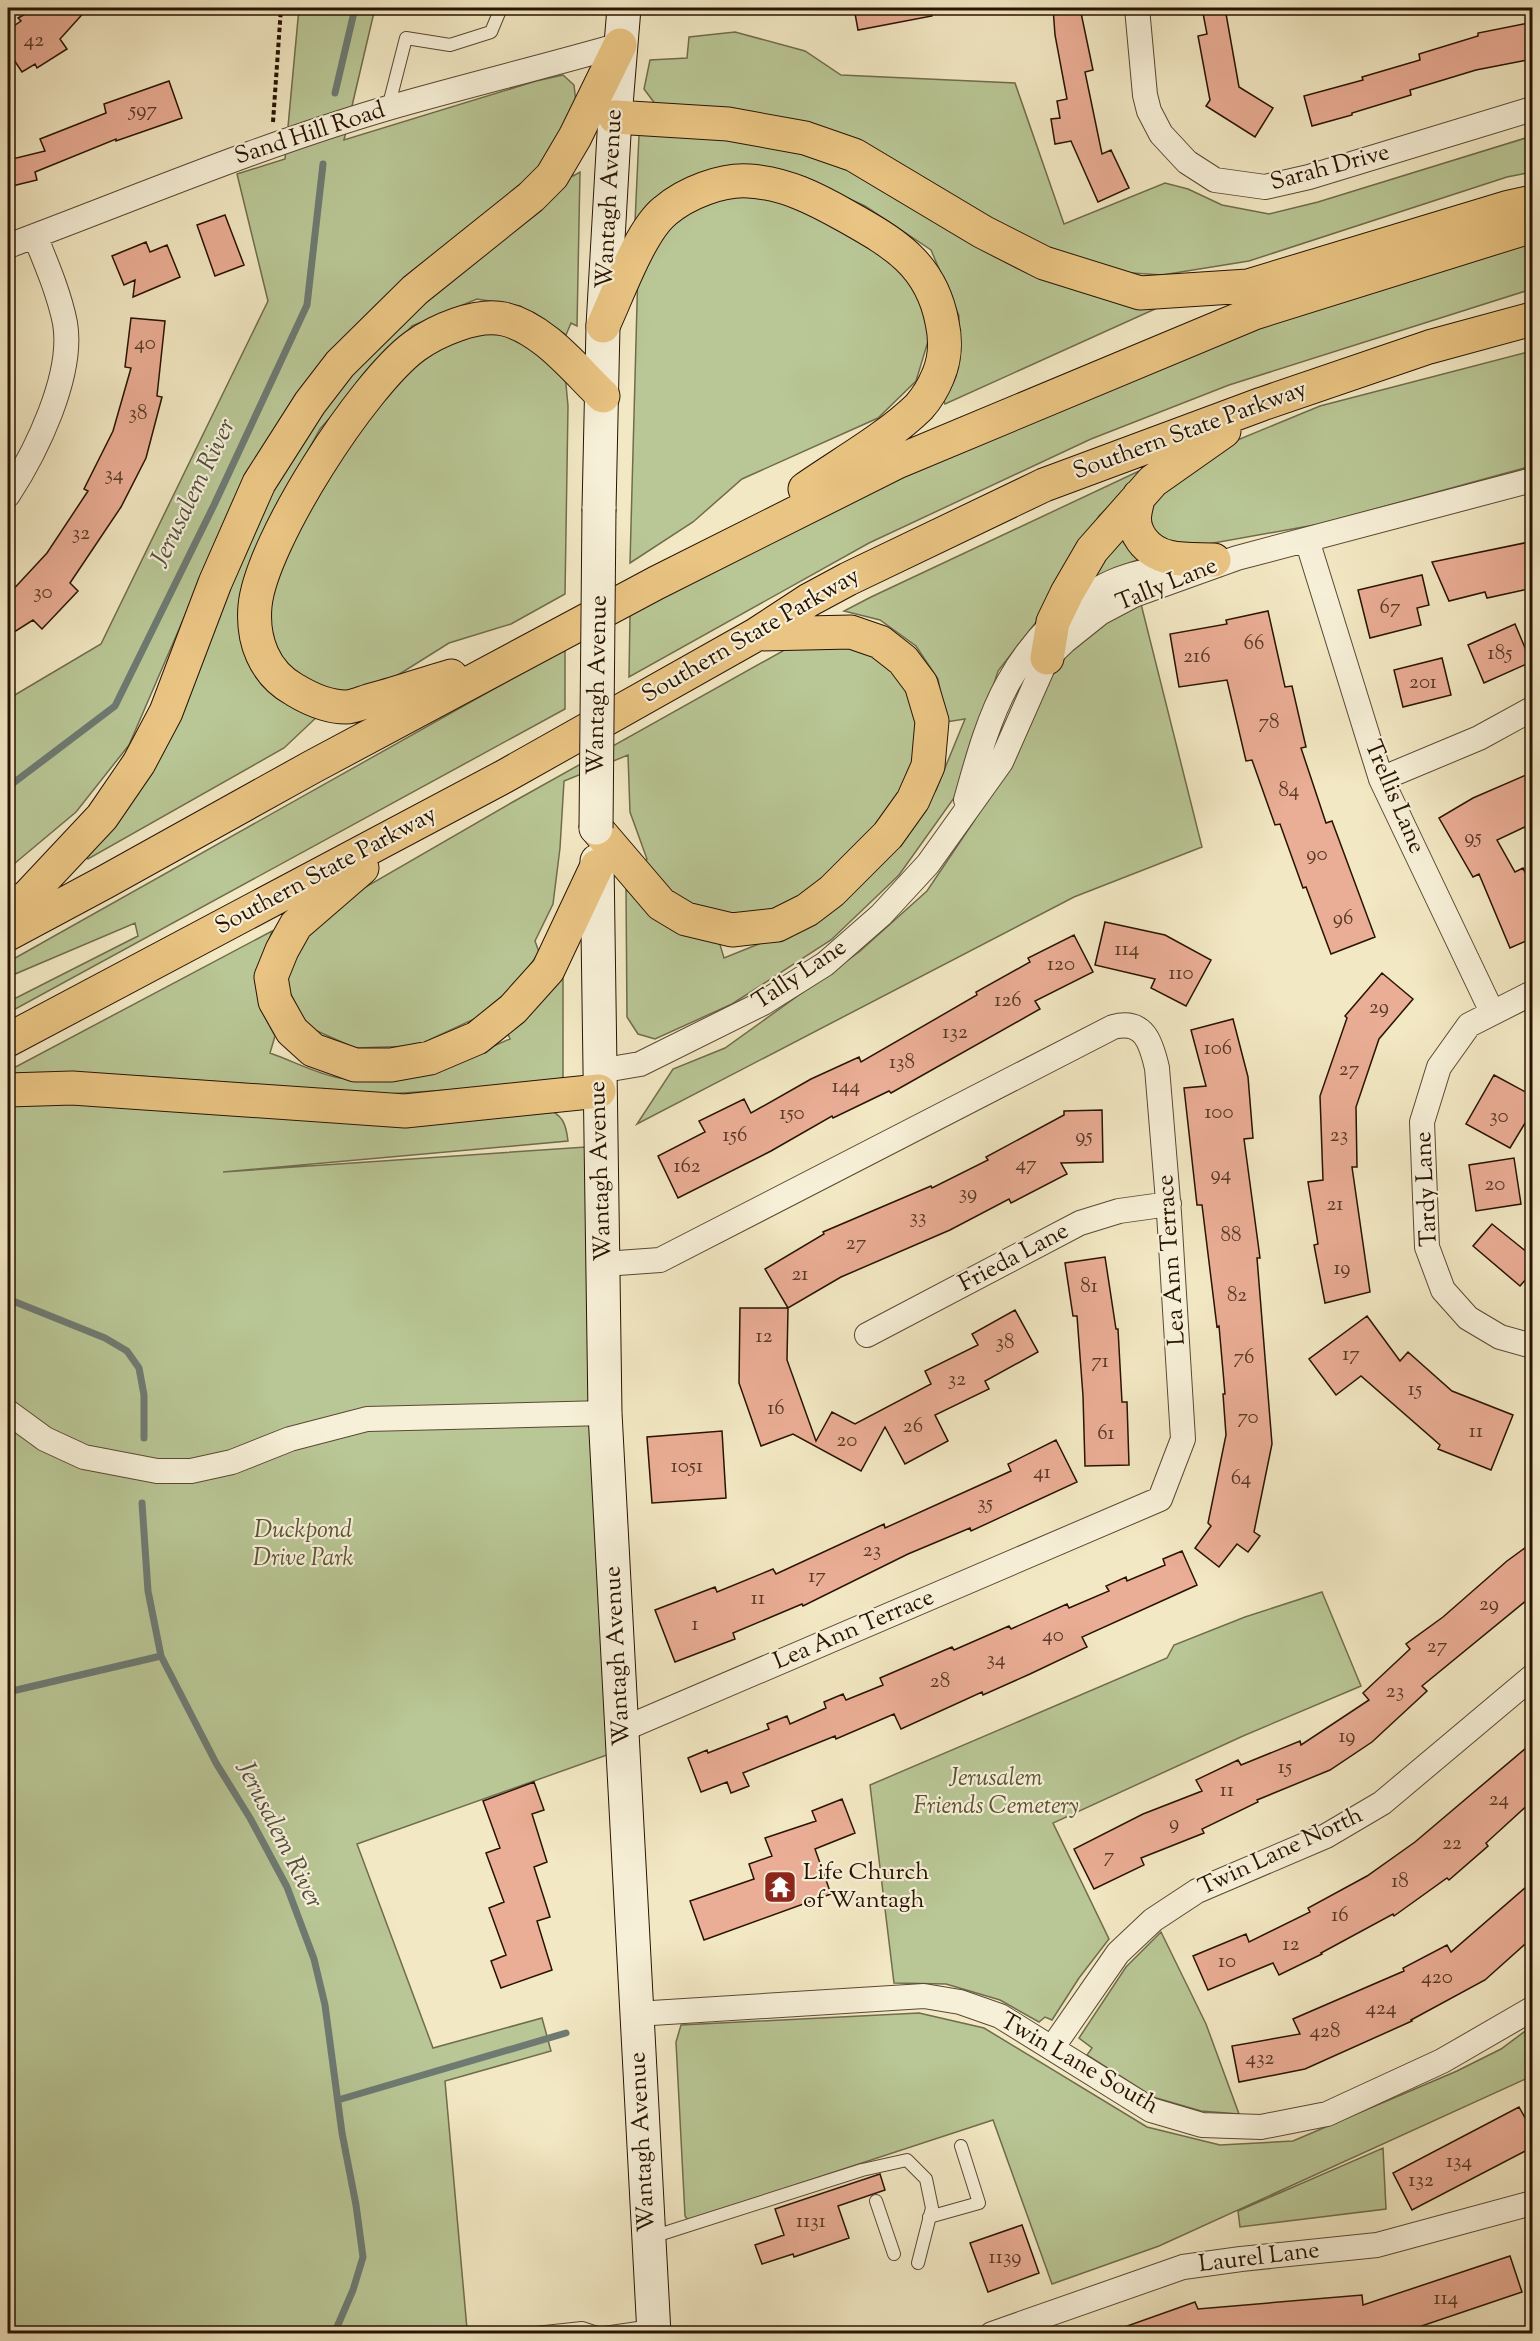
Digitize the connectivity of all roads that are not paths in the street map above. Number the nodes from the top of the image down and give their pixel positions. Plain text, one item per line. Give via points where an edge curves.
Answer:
1 (501, 8) edge
2 (624, 8) edge
3 (1137, 8) edge
4 (620, 45) junction
5 (388, 108) junction
6 (1533, 109) edge
7 (615, 117) junction
8 (1533, 202) edge
9 (1533, 226) edge
10 (35, 236) junction
11 (8, 246) edge
12 (1533, 319) edge
13 (603, 326) junction
14 (603, 396) junction
15 (1262, 404) junction
16 (1533, 480) edge
17 (8, 495) edge
18 (1139, 496) junction
19 (1307, 540) junction
20 (1226, 559) junction
21 (656, 583) junction
22 (1053, 622) junction
23 (757, 634) junction
24 (549, 641) junction
25 (1047, 658) junction
26 (1533, 709) edge
27 (505, 776) junction
28 (1381, 779) junction
29 (960, 819) junction
30 (596, 828) junction
31 (597, 866) junction
32 (8, 908) edge
33 (8, 934) edge
34 (1533, 993) edge
35 (1492, 1012) junction
36 (8, 1040) edge
37 (599, 1081) junction
38 (8, 1090) edge
39 (1168, 1204) junction
40 (604, 1264) junction
41 (867, 1335) dead end
42 (1533, 1346) edge
43 (8, 1412) edge
44 (605, 1413) junction
45 (1533, 1677) edge
46 (621, 1730) junction
47 (1533, 2009) edge
48 (636, 2014) junction
49 (1052, 2048) junction
50 (961, 2146) dead end
51 (876, 2201) dead end
52 (1531, 2211) edge
53 (930, 2217) junction
54 (649, 2238) junction
55 (894, 2254) dead end
56 (918, 2263) dead end
57 (654, 2330) edge
58 (597, 2333) edge
59 (526, 2334) edge
60 (992, 2334) edge

1 - 5 lane via 491,32 450,45 406,38
2 - 4 main road, Wantagh Avenue
3 - 6 street, Sarah Drive via 1149,111 1161,134 1187,162 1215,180 1265,187
4 - 5 street, Sand Hill Road
4 - 7 main road, Wantagh Avenue
4 - 32 highway via 552,176 407,298 340,364 310,403 259,483 166,712 139,763 102,817 27,897
5 - 10 street, Sand Hill Road via 271,146
7 - 8 highway via 728,124 805,138 854,155 983,232 1044,262 1140,293 1248,286
7 - 13 main road, Wantagh Avenue
9 - 21 highway via 1254,313 897,462
10 - 11 street, Sand Hill Road
10 - 17 street via 65,324 65,353 58,392 46,423
12 - 15 highway, Southern State Parkway via 1429,346
13 - 14 main road, Wantagh Avenue
13 - 21 highway via 648,228 687,196 711,186 747,180 808,195 886,238 927,279 938,301 945,333 938,376 921,405 789,500
14 - 24 highway via 537,332 503,319 442,328 413,347 351,417 311,477 274,547 255,606 256,639 265,662 283,684 313,700 347,707
14 - 30 main road, Wantagh Avenue, bridge
15 - 18 highway via 1153,481
15 - 23 highway, Southern State Parkway via 1044,484 848,579
16 - 19 street, Tally Lane
18 - 20 highway via 1133,517 1137,533 1149,550 1164,557
18 - 22 highway via 1092,550
19 - 20 street, Tally Lane
19 - 28 street, Trellis Lane
20 - 22 street, Tally Lane via 1150,569 1112,582
20 - 25 street, Tally Lane via 1125,600 1100,614
21 - 24 highway
22 - 25 highway
22 - 29 street, Tally Lane via 1007,684
23 - 27 highway, Southern State Parkway
23 - 30 highway via 851,632 880,642 903,660 921,684 932,721 928,766 913,800 888,835 832,891 807,910 777,925 732,930 686,920 661,904
24 - 33 highway
25 - 29 street, Tally Lane via 1001,762
26 - 28 street via 1479,738
27 - 31 highway via 352,875 296,925 271,977 275,1001 292,1031 313,1050 355,1065 391,1065 430,1058 477,1038 513,1009 548,970
27 - 36 highway, Southern State Parkway
28 - 35 street, Trellis Lane
29 - 37 street, Tally Lane via 928,864 881,915 825,964 763,1003
30 - 31 main road, Wantagh Avenue
31 - 37 main road, Wantagh Avenue
34 - 35 street, Tardy Lane
35 - 42 street, Tardy Lane via 1470,1025 1439,1067 1422,1122 1427,1247 1443,1290 1468,1318 1500,1337
37 - 38 highway via 405,1111 72,1088
37 - 40 main road, Wantagh Avenue
39 - 40 street, Lea Ann Terrace via 1155,1061 1143,1033 1126,1024 660,1260
39 - 41 street, Frieda Lane via 1119,1211 1080,1223
39 - 46 street, Lea Ann Terrace via 1183,1439 1160,1499
40 - 44 main road, Wantagh Avenue
43 - 44 street via 45,1439 84,1457 157,1471 191,1471 232,1462 290,1438 367,1419
44 - 46 main road, Wantagh Avenue
45 - 49 street, Twin Lane North via 1382,1803 1326,1836 1197,1891 1153,1920 1118,1953
46 - 48 main road, Wantagh Avenue
47 - 49 street, Twin Lane South via 1442,2061 1327,2114 1261,2127 1202,2125 1150,2110
48 - 49 street, Twin Lane South via 924,1995 1000,2016
48 - 54 main road, Wantagh Avenue
50 - 53 lane via 980,2204
51 - 55 lane
52 - 60 street, Laurel Lane via 1377,2245 1183,2267
53 - 54 lane via 926,2179 907,2160 862,2169
53 - 56 lane
54 - 57 main road, Wantagh Avenue
57 - 58 lane
58 - 59 lane via 582,2328

